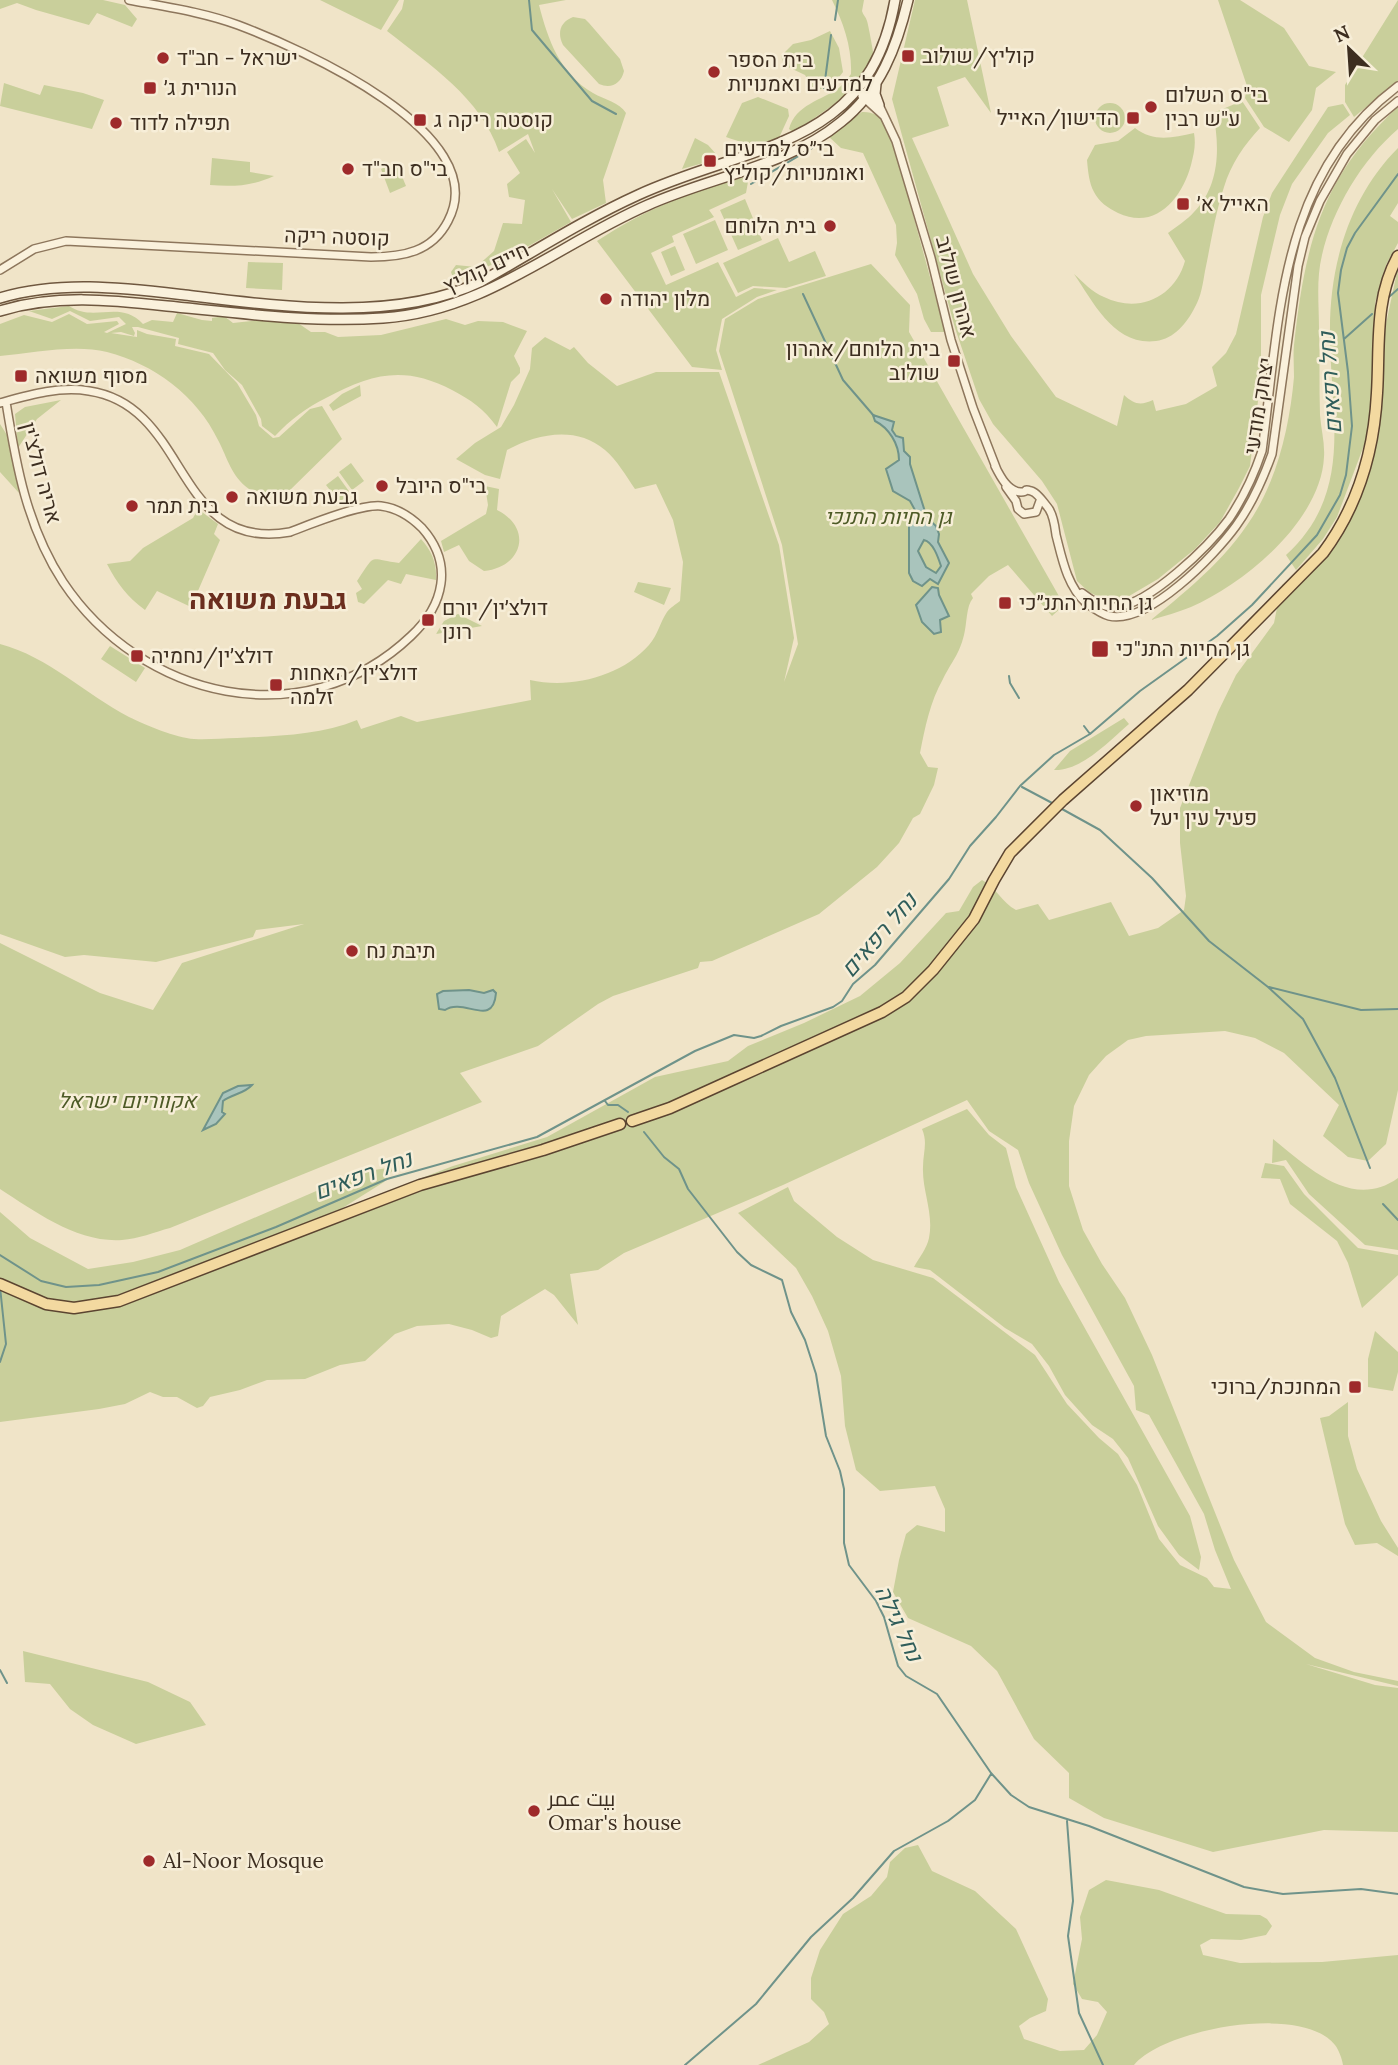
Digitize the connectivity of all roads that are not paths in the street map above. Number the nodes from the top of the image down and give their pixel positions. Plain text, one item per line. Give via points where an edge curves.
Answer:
1 (129, 0) edge
2 (895, 0) edge
3 (908, 0) edge
4 (877, 83) junction
5 (1398, 86) edge
6 (858, 91) junction
7 (866, 97) junction
8 (1398, 101) edge
9 (877, 107) junction
10 (853, 111) junction
11 (1398, 257) edge
12 (0, 270) edge
13 (0, 299) edge
14 (0, 311) edge
15 (2, 402) edge
16 (0, 412) edge
17 (9, 421) junction
18 (995, 467) junction
19 (1021, 492) junction
20 (1016, 501) junction
21 (1040, 501) junction
22 (1038, 510) junction
23 (1054, 523) junction
24 (1070, 579) junction
25 (632, 1121) dead end
26 (620, 1124) dead end
27 (0, 1284) edge

1 - 12 street, קוסטה ריקה via 238,25 346,75 384,98 432,142 449,165 455,191 447,224 433,242 401,256 66,241 34,249
2 - 6 main road, חיים קוליץ via 872,70
3 - 4 main road, חיים קוליץ via 894,49
4 - 7 main road, חיים קוליץ
4 - 9 main road
5 - 24 street, יצחק מודעי via 1351,131 1305,208 1287,264 1262,451 1229,518 1191,560 1136,602 1115,607 1100,604
6 - 7 street, אהרון שולוב
6 - 13 main road, חיים קוליץ via 790,139 640,194 480,282 429,300 344,308 82,287
7 - 9 street, אהרון שולוב
7 - 10 main road, חיים קוליץ
8 - 24 street, יצחק מודעי via 1347,154 1310,224 1298,266 1272,454 1237,524 1191,574 1151,606 1133,614 1110,616 1094,609
9 - 10 main road
9 - 18 street, אהרון שולוב via 896,141 961,372
10 - 14 main road, חיים קוליץ via 799,149 643,207 485,292 432,311 344,319 65,299
11 - 25 main road via 1378,324 1371,445 1359,486 1338,533 1323,553 1188,690 1010,853 974,919 933,970 900,1001 670,1108
15 - 17 street, אריה דולצ'ין
15 - 17 street, אריה דולצ'ין via 68,389 92,391 125,403 156,431 204,506 221,519 256,532 290,532 372,506 395,510 420,526 437,549 443,574 436,602 412,635 391,653 357,675 329,685 277,695 254,694 216,690 170,674 138,658 107,633 63,582 28,509
16 - 17 street
18 - 19 street, אהרון שולוב via 1006,484
18 - 20 street, אהרון שולוב
19 - 20 street
19 - 21 street via 1035,492
20 - 22 street via 1024,514
21 - 22 street
21 - 23 street, יצחק מודעי
22 - 23 street
23 - 24 street, יצחק מודעי
26 - 27 main road via 420,1185 119,1301 74,1308 46,1304

